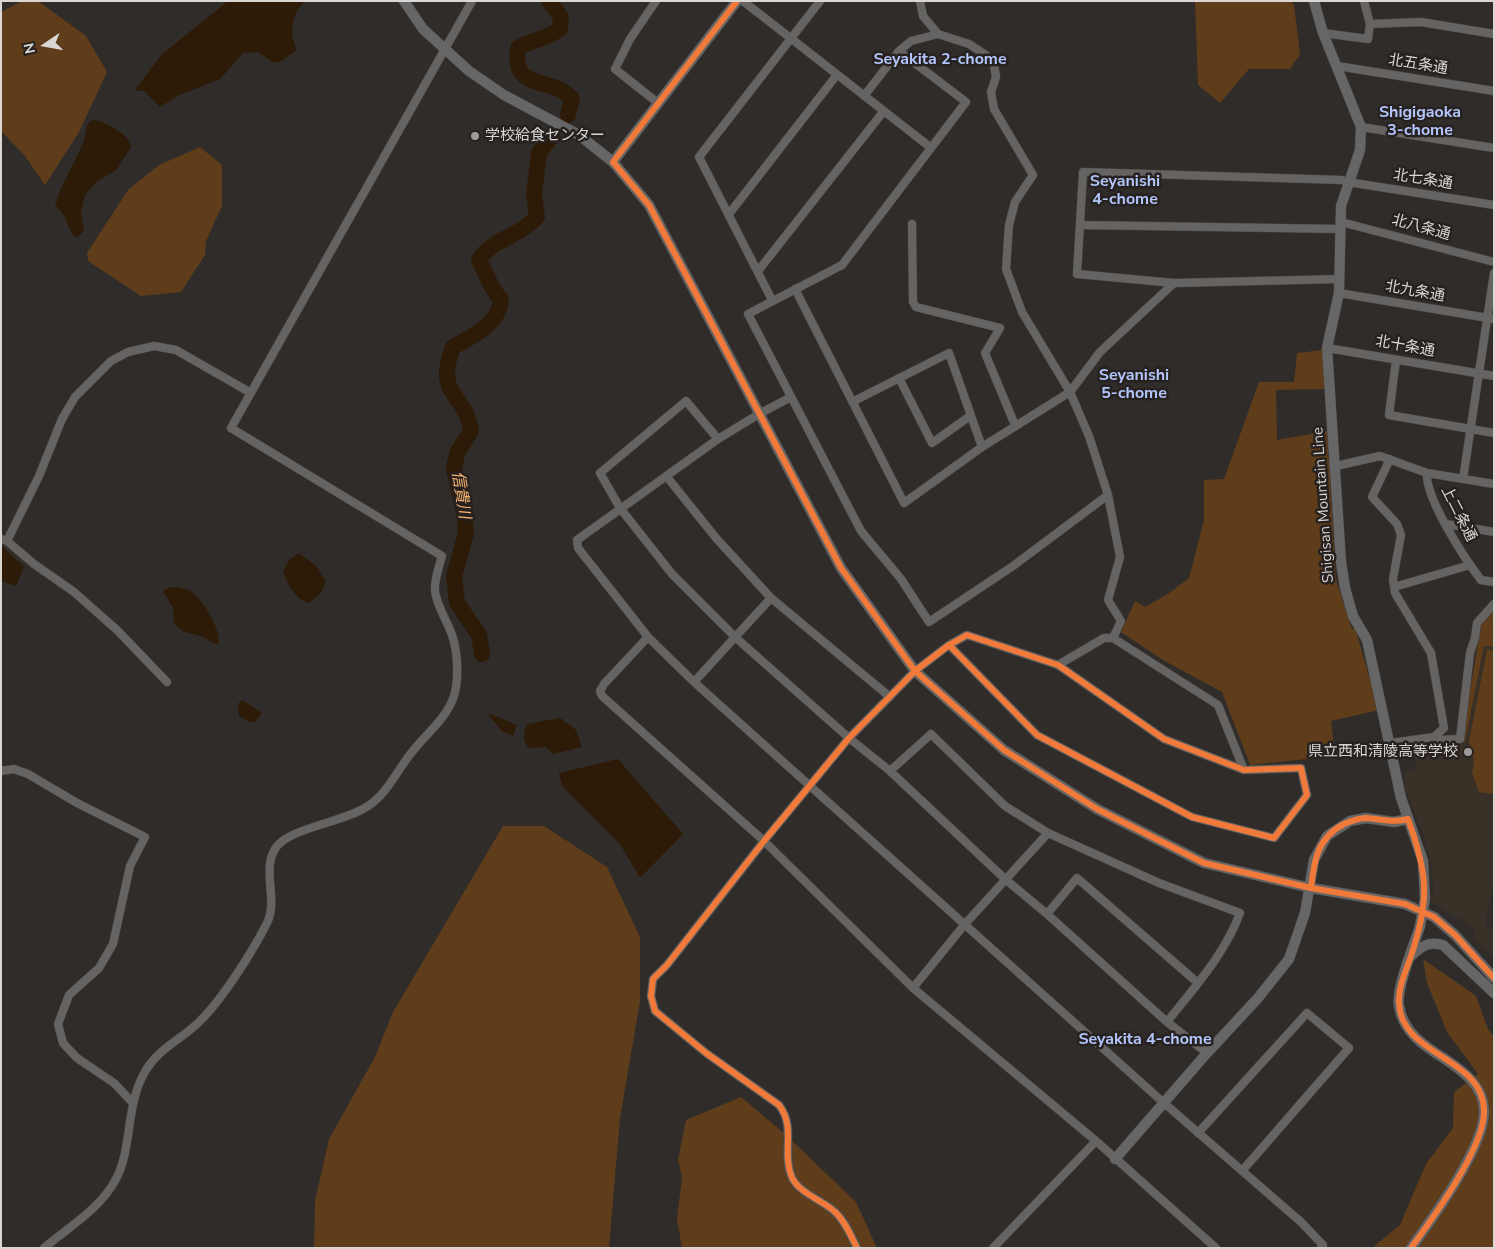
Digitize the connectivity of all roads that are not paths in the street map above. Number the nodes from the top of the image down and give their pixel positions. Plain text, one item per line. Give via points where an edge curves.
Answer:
1 (404, 1) edge
2 (472, 1) edge
3 (737, 1) edge
4 (743, 1) edge
5 (820, 1) edge
6 (920, 1) edge
7 (1314, 1) edge
8 (1364, 1) edge
9 (651, 3) edge
10 (1370, 24) junction
11 (1323, 33) junction
12 (938, 34) junction
13 (1494, 34) edge
14 (790, 39) junction
15 (444, 50) junction
16 (899, 51) junction
17 (1337, 66) junction
18 (836, 76) junction
19 (1494, 91) edge
20 (864, 96) junction
21 (658, 103) junction
22 (883, 112) junction
23 (1362, 127) junction
24 (930, 147) junction
25 (1494, 148) edge
26 (613, 162) junction
27 (1348, 182) junction
28 (1494, 205) edge
29 (729, 214) junction
30 (912, 224) dead end
31 (1341, 225) junction
32 (1080, 226) junction
33 (1494, 262) edge
34 (758, 272) junction
35 (1494, 273) edge
36 (1340, 279) junction
37 (1174, 283) junction
38 (795, 289) junction
39 (1339, 293) junction
40 (772, 300) junction
41 (1490, 318) edge
42 (1327, 348) junction
43 (1396, 360) junction
44 (1477, 373) junction
45 (1494, 376) edge
46 (899, 378) junction
47 (1070, 392) junction
48 (252, 393) junction
49 (791, 397) junction
50 (854, 401) junction
51 (758, 414) junction
52 (970, 416) junction
53 (1015, 425) junction
54 (1470, 429) junction
55 (1494, 433) edge
56 (718, 439) junction
57 (982, 447) junction
58 (1390, 459) junction
59 (1336, 466) junction
60 (1427, 473) junction
61 (667, 477) junction
62 (1463, 479) junction
63 (1494, 484) edge
64 (1108, 495) junction
65 (620, 508) junction
66 (1446, 524) junction
67 (1494, 532) edge
68 (4, 540) edge
69 (1470, 565) junction
70 (1494, 582) edge
71 (1394, 587) junction
72 (771, 598) junction
73 (1494, 604) edge
74 (648, 637) junction
75 (734, 637) junction
76 (1113, 638) junction
77 (949, 645) junction
78 (1058, 665) junction
79 (915, 671) junction
80 (167, 682) dead end
81 (694, 682) junction
82 (890, 697) junction
83 (1434, 737) junction
84 (849, 738) junction
85 (1391, 743) junction
86 (890, 770) junction
87 (1244, 770) junction
88 (1, 771) edge
89 (810, 785) junction
90 (1408, 820) junction
91 (1048, 833) junction
92 (764, 841) junction
93 (1005, 879) junction
94 (1311, 888) junction
95 (1048, 914) junction
96 (965, 924) junction
97 (1411, 956) junction
98 (1494, 978) edge
99 (1198, 983) junction
100 (913, 988) junction
101 (1494, 993) edge
102 (1166, 1022) junction
103 (1207, 1053) junction
104 (133, 1103) junction
105 (1164, 1103) junction
106 (1198, 1133) junction
107 (1096, 1141) junction
108 (1115, 1159) junction
109 (1242, 1171) junction
110 (44, 1248) edge
111 (857, 1248) edge
112 (993, 1248) edge
113 (1216, 1248) edge
114 (1321, 1248) edge
115 (1411, 1248) edge

1 - 15 street
2 - 15 street
3 - 21 street
4 - 14 street
5 - 14 street
6 - 12 street via 923,16
7 - 11 street, Shigisan Mountain Line
8 - 10 street
9 - 21 street via 615,68
10 - 11 street via 1368,39
10 - 13 street via 1421,22
11 - 17 street, Shigisan Mountain Line
12 - 16 street via 911,41
12 - 47 street via 969,44 986,55 994,65 996,77 991,92 994,109 1033,175 1016,202 1009,225 1006,268 1022,312
14 - 18 street
14 - 29 street via 699,157
15 - 26 street via 504,95 579,134
15 - 48 street
16 - 20 street
16 - 24 street via 966,102
17 - 19 street, 北五条通
17 - 23 street, Shigisan Mountain Line
18 - 20 street
18 - 29 street
20 - 22 street
21 - 26 street
22 - 24 street
22 - 34 street
23 - 25 street
23 - 27 street, Shigisan Mountain Line via 1360,150
24 - 38 street via 842,264
26 - 51 street via 649,205
27 - 28 street, 北七条通
27 - 31 street, Shigisan Mountain Line via 1341,206
27 - 32 street, 北七条通 via 1083,172
29 - 34 street
30 - 53 street via 913,302 916,307 1000,328 984,353
31 - 32 street, 北八条通
31 - 33 street, 北八条通
31 - 36 street, Shigisan Mountain Line
32 - 37 street via 1077,274
34 - 40 street
35 - 41 street
36 - 37 street
36 - 39 street, Shigisan Mountain Line
37 - 47 street via 1100,352
38 - 40 street
38 - 50 street
39 - 41 street, 北九条通
39 - 42 street, Shigisan Mountain Line
40 - 49 street via 748,314
41 - 44 street
42 - 43 street, 北十条通
42 - 59 street, Shigisan Mountain Line
43 - 44 street, 北十条通
43 - 54 street via 1388,415
44 - 45 street, 北十条通
44 - 54 street
46 - 50 street
46 - 52 street via 932,443
46 - 52 street via 949,353
47 - 53 street
47 - 64 street via 1089,436
48 - 68 street via 176,350 154,346 128,352 111,361 75,397
48 - 104 street via 231,428 442,556 434,588 440,612 453,636 458,676 454,697 442,717 369,806 286,838 276,848 270,867 272,907 269,921 238,971 200,1021 158,1052 139,1082
49 - 51 street
49 - 64 street via 861,531 930,622 1013,566
50 - 57 street via 904,503
51 - 56 street
51 - 79 street via 841,568
52 - 57 street
53 - 57 street
54 - 55 street
54 - 62 street
56 - 61 street
56 - 65 street via 686,401 600,474
58 - 59 street via 1380,456
58 - 60 street
58 - 71 street via 1372,497 1397,524 1401,535
59 - 85 street, Shigisan Mountain Line via 1345,588 1353,616 1366,640
60 - 62 street
60 - 66 street, 上二条通 via 1426,482
61 - 65 street
61 - 72 street via 716,538
62 - 63 street
64 - 76 street via 1120,557 1108,600 1121,621
65 - 74 street via 577,540 577,544
65 - 75 street via 672,574
66 - 67 street
66 - 69 street, 上二条通
68 - 80 street via 103,617
69 - 70 street, 上二条通 via 1481,580
69 - 71 street
71 - 83 street via 1431,653 1444,728
72 - 75 street
72 - 82 street
73 - 83 street via 1477,623 1470,653 1460,738 1439,740
74 - 81 street
74 - 92 street via 604,684 600,694
75 - 81 street
75 - 84 street
76 - 78 street via 1104,638
76 - 87 street via 1218,705
77 - 78 street via 968,635
77 - 79 street
77 - 87 street via 1037,735 1192,817 1274,838 1306,794 1301,768
78 - 87 street via 1164,738
79 - 82 street
79 - 94 street via 1004,750 1097,809 1204,863
81 - 89 street
82 - 84 street
83 - 85 street
84 - 86 street
84 - 89 street
85 - 90 street, Shigisan Mountain Line
86 - 91 street via 931,734 1005,806
86 - 93 street
88 - 104 street via 14,769 28,774 145,837 130,866 113,944 99,968 69,995 58,1024 63,1043 77,1058 114,1083
89 - 92 street
89 - 96 street
90 - 94 street via 1394,822 1366,818 1338,827 1319,846
90 - 97 street, Shigisan Mountain Line, bridge via 1423,861 1425,898
91 - 93 street
91 - 99 street via 1159,883 1240,913 1234,929
92 - 100 street
92 - 111 street via 653,979 650,996 655,1011 785,1112 790,1130 788,1158 791,1176 835,1212
93 - 95 street
93 - 96 street
94 - 98 street via 1405,904 1434,917
94 - 103 street via 1290,959
95 - 99 street via 1077,878
95 - 102 street
96 - 100 street
96 - 105 street
97 - 101 street via 1423,945 1433,942 1442,945
97 - 115 street, Shigisan Mountain Line via 1400,990 1399,1005 1404,1024 1426,1047 1463,1070 1477,1088 1484,1111 1482,1127 1471,1152 1428,1227
99 - 102 street
100 - 107 street
102 - 103 street
103 - 105 street
104 - 110 street via 116,1179 101,1201
105 - 106 street
105 - 108 street
106 - 109 street
106 - 109 street via 1306,1013 1349,1048
107 - 108 street
107 - 112 street
108 - 113 street
109 - 114 street via 1301,1222 1324,1245

